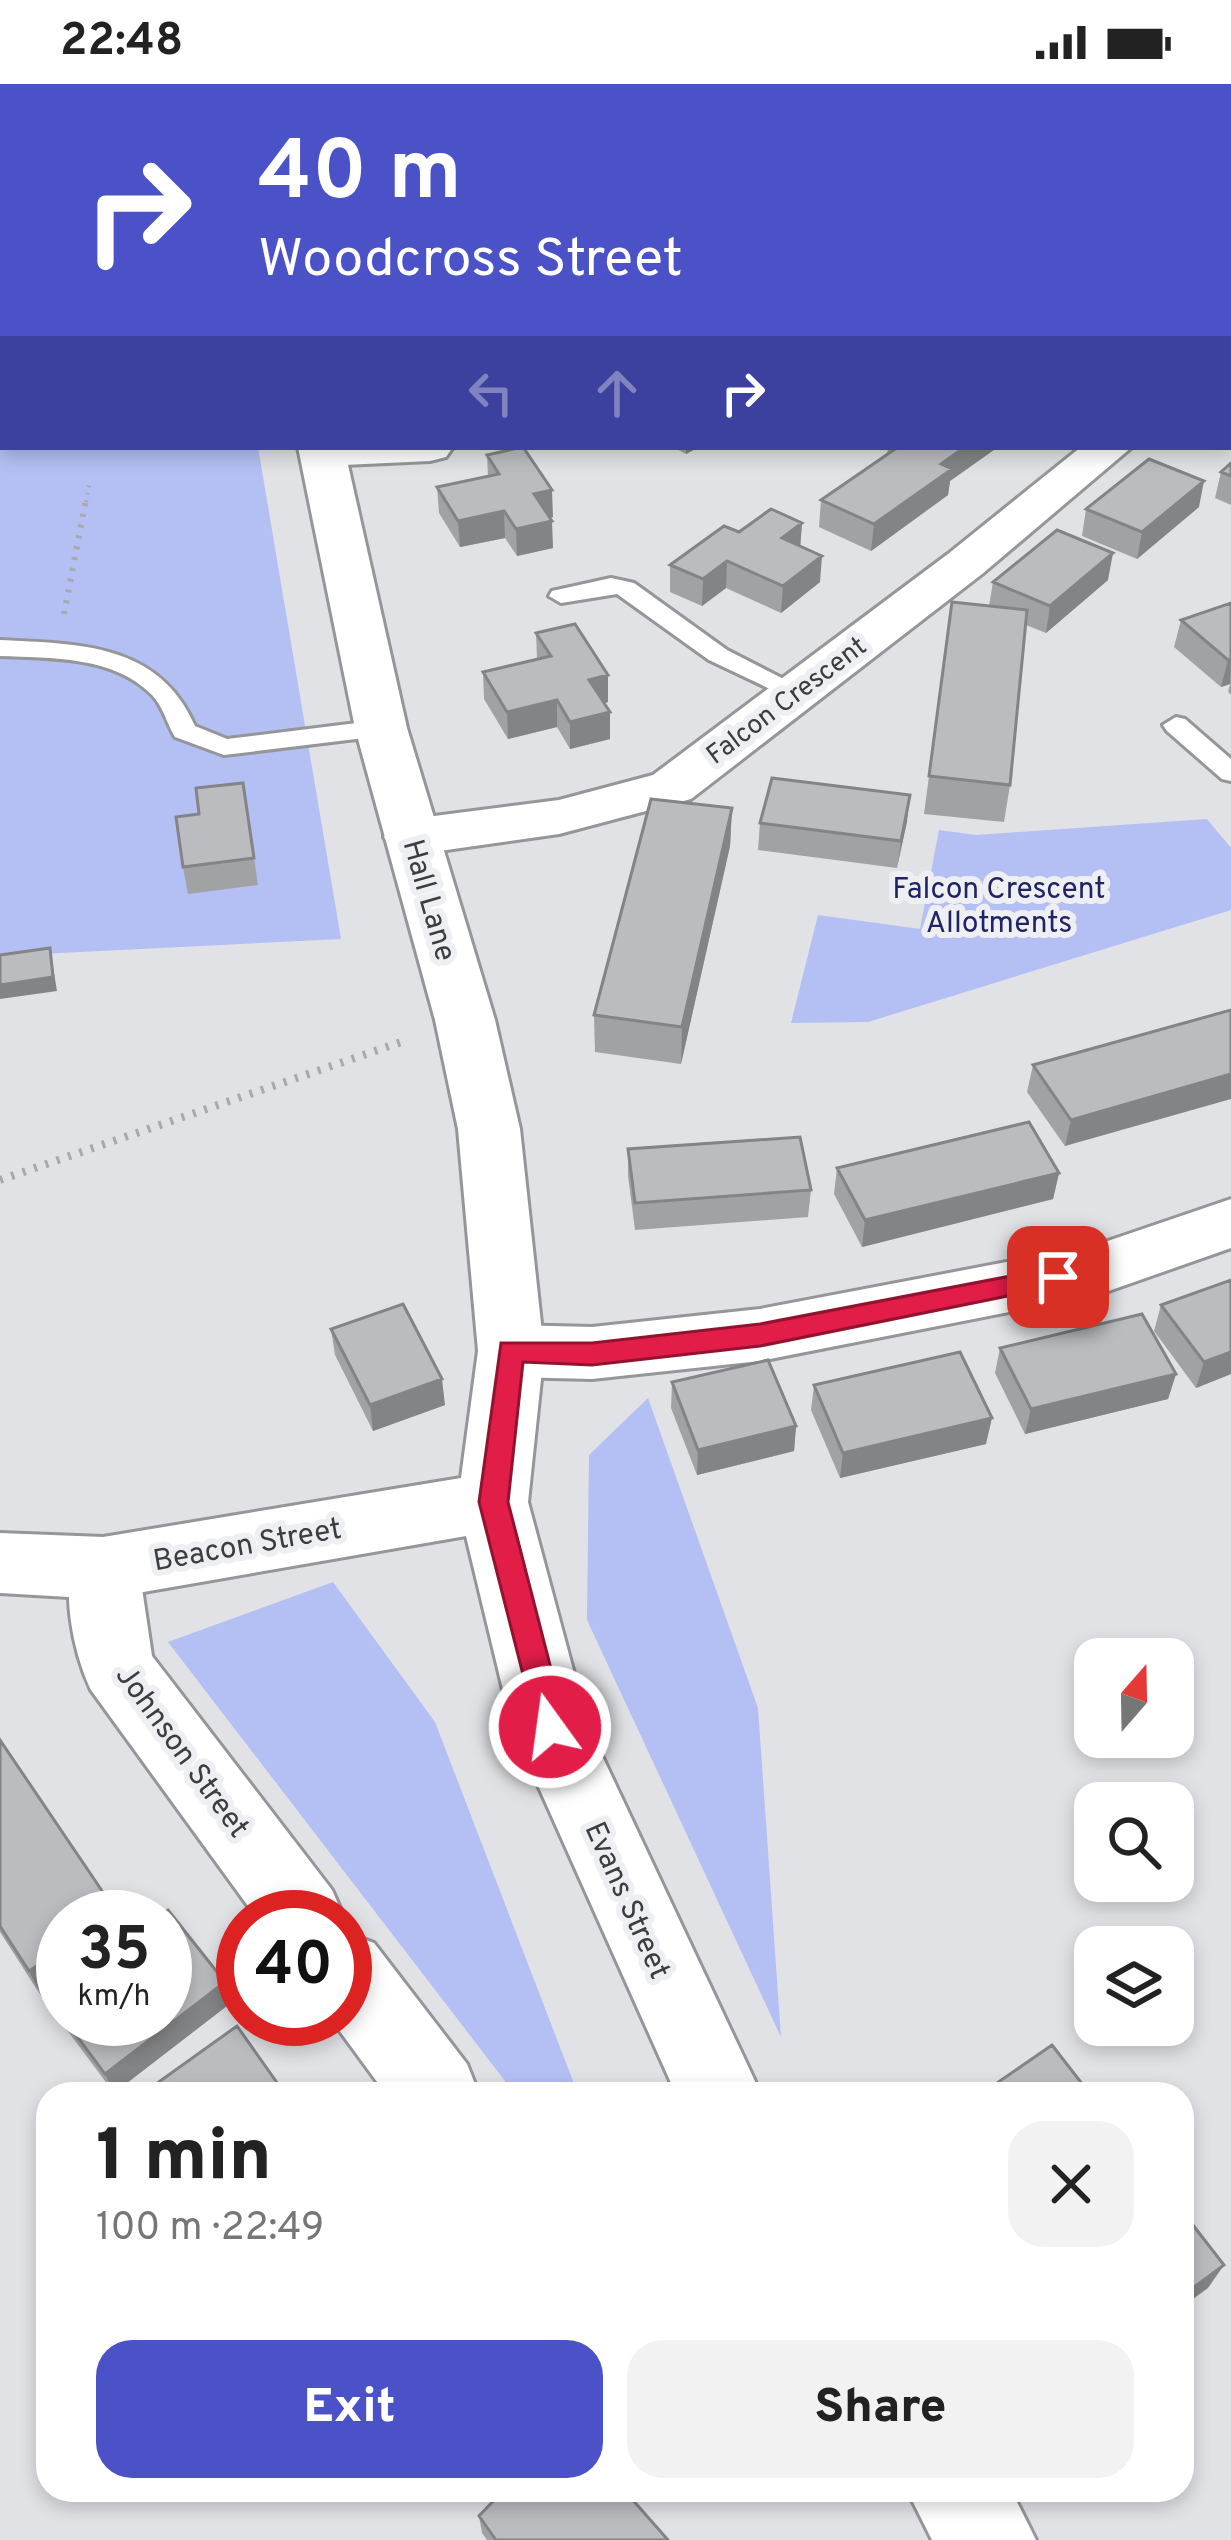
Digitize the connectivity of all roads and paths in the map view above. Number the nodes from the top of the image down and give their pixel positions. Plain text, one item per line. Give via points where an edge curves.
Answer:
1 (321, 450) edge
2 (1105, 450) edge
3 (90, 480) dead end
4 (561, 596) dead end
5 (0, 648) edge
6 (57, 651) junction
7 (796, 692) junction
8 (1176, 725) dead end
9 (381, 728) junction
10 (1231, 773) edge
11 (411, 837) junction
12 (465, 1020) junction
13 (0, 1180) edge
14 (1231, 1223) edge
15 (511, 1351) junction
16 (493, 1502) junction
17 (0, 1563) edge
18 (103, 1568) junction
19 (284, 1890) edge
20 (372, 2007) edge
21 (428, 2082) edge
22 (713, 2082) edge
23 (963, 2502) edge
24 (989, 2540) edge

1 - 9 street, Hall Lane
2 - 7 street, Falcon Crescent
3 - 6 path
4 - 7 lane via 625,588 718,655
5 - 6 lane
6 - 9 lane via 116,662 164,691 184,731 224,747
7 - 11 street, Falcon Crescent via 672,787 559,817
8 - 10 lane
9 - 11 street, Hall Lane
11 - 12 street, Hall Lane
12 - 13 path
12 - 15 street, Hall Lane via 489,1129
14 - 15 street via 1100,1269 760,1335 592,1354
15 - 16 street, Evans Street
16 - 18 street, Beacon Street
16 - 22 street, Evans Street via 550,1727
17 - 18 street, Beacon Street
18 - 19 street, Johnson Street via 117,1667
20 - 21 street
23 - 24 street

